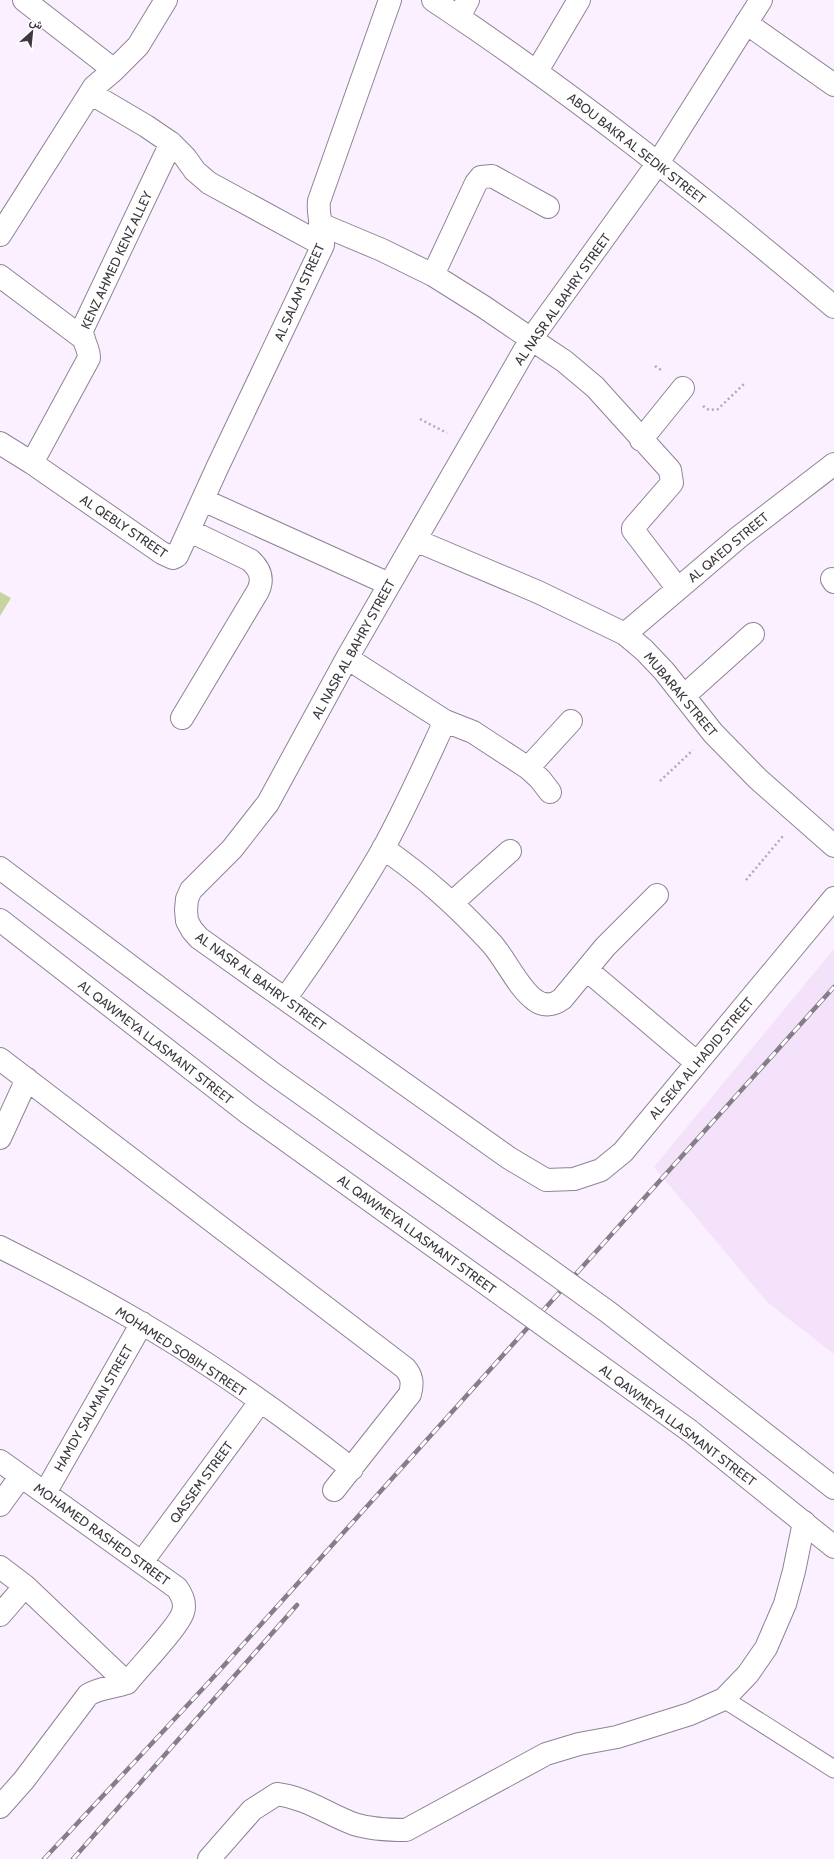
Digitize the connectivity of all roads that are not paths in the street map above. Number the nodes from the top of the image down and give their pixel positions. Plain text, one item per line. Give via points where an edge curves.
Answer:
1 (24, 0) edge
2 (166, 0) edge
3 (390, 0) edge
4 (433, 0) edge
5 (579, 0) edge
6 (761, 0) edge
7 (464, 9) edge
8 (746, 23) junction
9 (114, 70) junction
10 (537, 71) junction
11 (834, 85) edge
12 (90, 94) junction
13 (171, 142) junction
14 (658, 163) junction
15 (548, 207) dead end
16 (0, 235) edge
17 (322, 235) junction
18 (433, 275) junction
19 (0, 276) edge
20 (834, 307) edge
21 (84, 339) junction
22 (531, 339) junction
23 (683, 388) dead end
24 (641, 440) junction
25 (0, 443) edge
26 (32, 463) junction
27 (834, 464) edge
28 (204, 500) junction
29 (190, 531) junction
30 (415, 540) junction
31 (389, 584) junction
32 (678, 589) junction
33 (625, 634) junction
34 (753, 634) dead end
35 (346, 658) junction
36 (684, 695) junction
37 (182, 718) dead end
38 (445, 720) junction
39 (571, 721) dead end
40 (528, 768) junction
41 (550, 792) dead end
42 (834, 846) edge
43 (383, 848) junction
44 (510, 851) dead end
45 (0, 868) edge
46 (657, 895) dead end
47 (834, 898) edge
48 (452, 902) junction
49 (0, 920) edge
50 (587, 970) junction
51 (285, 999) junction
52 (0, 1058) edge
53 (697, 1063) junction
54 (27, 1079) junction
55 (0, 1138) edge
56 (546, 1180) joint
57 (0, 1247) edge
58 (142, 1323) junction
59 (260, 1402) junction
60 (0, 1461) edge
61 (352, 1469) junction
62 (21, 1476) junction
63 (834, 1488) edge
64 (334, 1490) dead end
65 (45, 1493) junction
66 (0, 1505) edge
67 (804, 1522) junction
68 (834, 1547) edge
69 (142, 1562) junction
70 (0, 1567) edge
71 (25, 1586) junction
72 (0, 1615) edge
73 (127, 1683) junction
74 (724, 1699) junction
75 (834, 1769) edge
76 (0, 1807) edge
77 (209, 1859) edge

1 - 9 street
2 - 9 street via 138,46
3 - 17 street, AL SALAM STREET via 319,201
4 - 7 street, ABOU BAKR AL SEDIK STREET
5 - 10 street
6 - 8 street, AL NASR AL BAHRY STREET
7 - 10 street, ABOU BAKR AL SEDIK STREET
8 - 11 street
8 - 14 street, AL NASR AL BAHRY STREET
9 - 12 street via 99,82
10 - 14 street, ABOU BAKR AL SEDIK STREET
12 - 13 street
12 - 16 street
13 - 17 street via 195,171 209,183
13 - 21 street, KENZ AHMED KENZ ALLEY via 83,328
14 - 20 street, ABOU BAKR AL SEDIK STREET
14 - 22 street, AL NASR AL BAHRY STREET
15 - 18 street via 492,176 477,179
17 - 18 street via 382,250
17 - 28 street, AL SALAM STREET
18 - 22 street
19 - 21 street
21 - 26 street, KENZ AHMED KENZ ALLEY via 89,358
22 - 24 street via 595,387
22 - 30 street, AL NASR AL BAHRY STREET
23 - 24 street
24 - 32 street via 670,470 672,483 633,528 633,533
25 - 26 street, AL QEBLY STREET
26 - 29 street, AL QEBLY STREET via 162,553 174,558 177,556
27 - 32 street, AL QA'ED STREET via 745,532
28 - 29 street, AL SALAM STREET
28 - 31 street
29 - 37 street via 250,560 256,565 262,578 258,591
30 - 31 street, AL NASR AL BAHRY STREET
30 - 33 street, MUBARAK STREET via 538,592
31 - 35 street, AL NASR AL BAHRY STREET
32 - 33 street, AL QA'ED STREET
33 - 36 street, MUBARAK STREET via 644,650
34 - 36 street
35 - 38 street
35 - 51 street, AL NASR AL BAHRY STREET via 268,803 232,849 191,890 187,899 187,920 199,938
36 - 42 street, MUBARAK STREET via 713,732 758,779
38 - 40 street via 474,732
38 - 43 street via 416,785
39 - 40 street
40 - 41 street
43 - 48 street via 419,873
43 - 51 street via 320,950
44 - 48 street
45 - 63 street, bridge via 275,1075 608,1312
46 - 50 street
47 - 53 street, AL SEKA AL HADID STREET
48 - 50 street via 494,946 529,995 539,1003 558,1003
49 - 67 street, AL QAWMEYA LLASMANT STREET, bridge via 248,1113 690,1431
50 - 53 street
51 - 56 street, AL NASR AL BAHRY STREET via 509,1158
52 - 54 street
53 - 56 street, AL SEKA AL HADID STREET via 623,1152 601,1170 574,1179
54 - 55 street
54 - 61 street via 409,1373 412,1379 410,1394
57 - 58 street, MOHAMED SOBIH STREET
58 - 59 street, MOHAMED SOBIH STREET
58 - 65 street, HAMDY SALMAN STREET
59 - 61 street, MOHAMED SOBIH STREET
59 - 69 street, QASSEM STREET
60 - 62 street, MOHAMED RASHED STREET
61 - 64 street
62 - 65 street, MOHAMED RASHED STREET
62 - 66 street
65 - 69 street, MOHAMED RASHED STREET
67 - 68 street, AL QAWMEYA LLASMANT STREET
67 - 74 street via 785,1604 766,1648 748,1674
69 - 73 street, MOHAMED RASHED STREET via 177,1588 184,1603 181,1619
70 - 71 street
71 - 72 street
71 - 73 street
73 - 76 street via 114,1688 105,1687 88,1695 24,1780
74 - 75 lane
74 - 77 street via 690,1714 617,1737 579,1744 546,1754 406,1830 355,1824 294,1796 277,1794 252,1810

